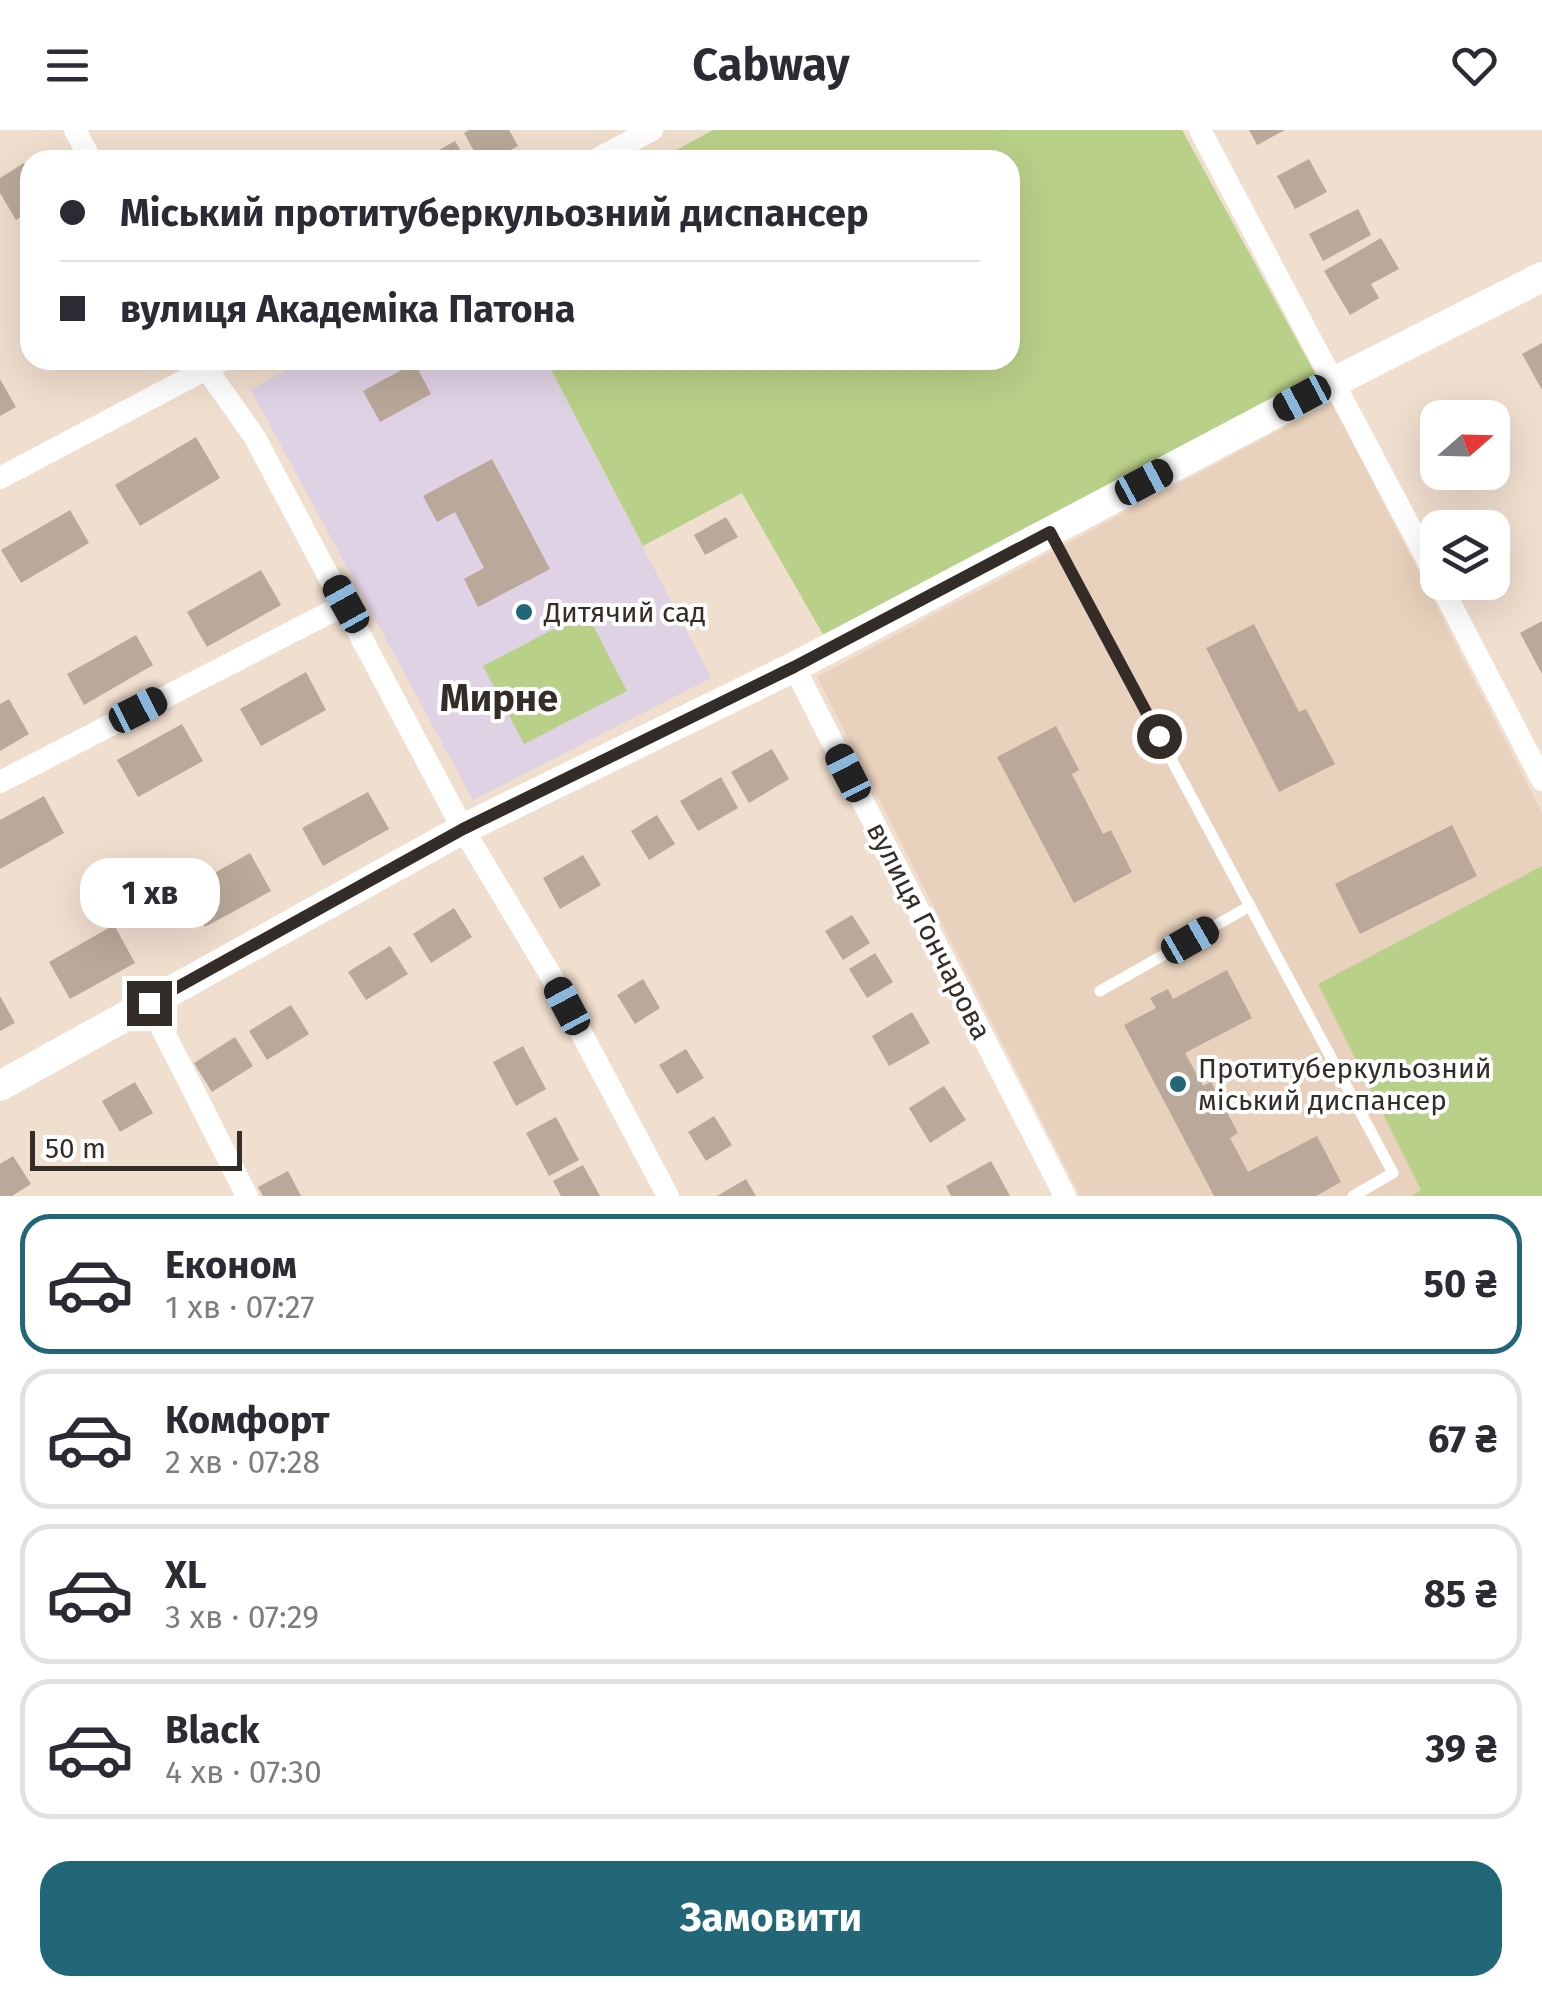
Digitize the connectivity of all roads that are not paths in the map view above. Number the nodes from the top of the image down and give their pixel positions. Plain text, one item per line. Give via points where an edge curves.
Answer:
1 (652, 130) edge
2 (1200, 130) edge
3 (614, 150) edge
4 (1542, 277) edge
5 (196, 370) edge
6 (213, 370) edge
7 (1334, 382) junction
8 (0, 478) edge
9 (1050, 532) junction
10 (1420, 547) edge
11 (1448, 600) edge
12 (346, 604) junction
13 (794, 667) junction
14 (1542, 780) edge
15 (0, 782) edge
16 (463, 829) junction
17 (1250, 906) junction
18 (1100, 991) dead end
19 (149, 1003) junction
20 (0, 1086) edge
21 (246, 1196) edge
22 (668, 1196) edge
23 (1065, 1196) edge
24 (1353, 1196) edge

1 - 3 street
2 - 7 street
4 - 7 street
5 - 8 street
6 - 12 street
7 - 9 street
7 - 10 street
9 - 13 street
9 - 17 lane
11 - 14 street
12 - 15 street
12 - 16 street
13 - 16 street
13 - 23 street, вулиця Гончарова
16 - 19 street
16 - 22 street via 550,974
17 - 18 lane
17 - 24 lane via 1393,1172
19 - 20 street
19 - 21 street

